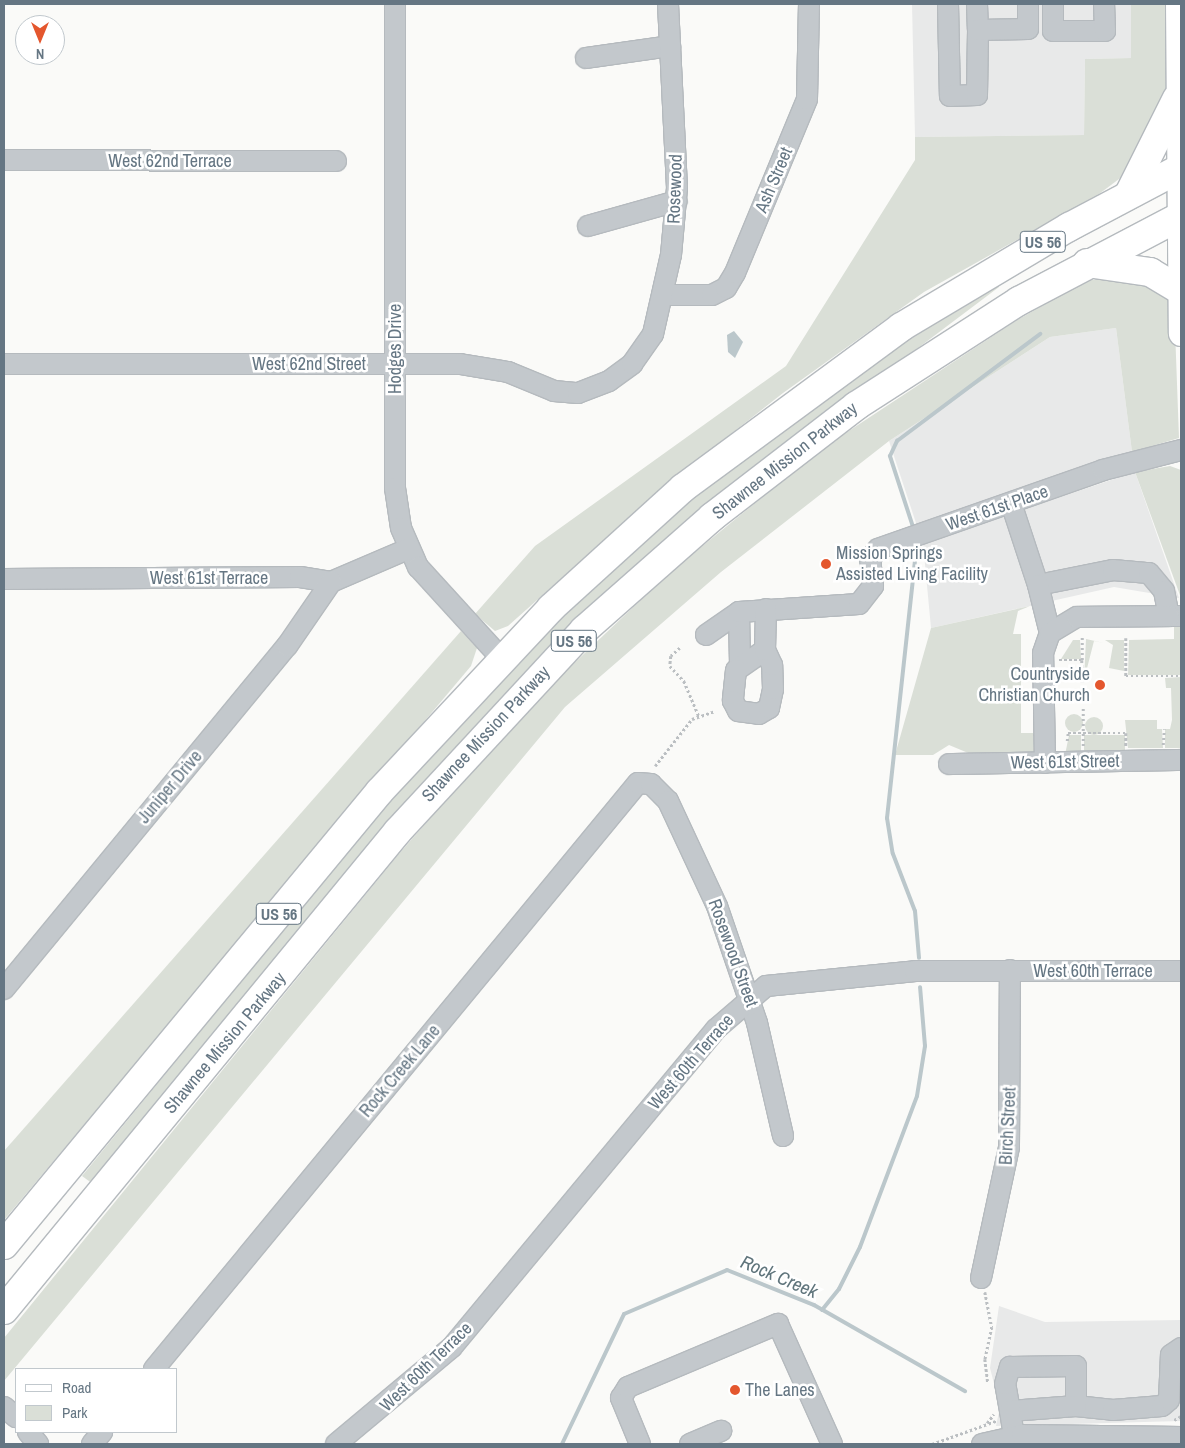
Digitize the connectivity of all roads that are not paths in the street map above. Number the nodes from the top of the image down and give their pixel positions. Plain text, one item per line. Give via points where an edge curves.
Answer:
1 (395, 4) edge
2 (668, 4) edge
3 (809, 4) edge
4 (948, 4) edge
5 (977, 4) edge
6 (1028, 4) edge
7 (1053, 4) edge
8 (1104, 4) edge
9 (1178, 4) edge
10 (978, 30) junction
11 (670, 46) junction
12 (586, 58) dead end
13 (1177, 98) junction
14 (4, 160) edge
15 (336, 161) dead end
16 (1179, 169) edge
17 (1129, 194) junction
18 (676, 201) junction
19 (1180, 217) edge
20 (588, 226) dead end
21 (1087, 263) junction
22 (1178, 289) junction
23 (663, 295) junction
24 (1181, 333) edge
25 (4, 364) edge
26 (395, 364) junction
27 (632, 364) joint
28 (1181, 450) edge
29 (1011, 503) junction
30 (408, 549) junction
31 (4, 579) edge
32 (331, 582) junction
33 (1038, 585) junction
34 (766, 609) junction
35 (739, 612) junction
36 (1175, 616) edge
37 (1050, 633) junction
38 (706, 634) dead end
39 (765, 650) junction
40 (501, 658) junction
41 (740, 666) junction
42 (1181, 760) edge
43 (1045, 763) junction
44 (949, 764) dead end
45 (653, 775) joint
46 (1010, 970) junction
47 (1181, 971) edge
48 (4, 989) edge
49 (750, 997) junction
50 (784, 1136) dead end
51 (4, 1244) edge
52 (982, 1278) road end
53 (4, 1310) edge
54 (1181, 1348) edge
55 (155, 1368) edge
56 (1076, 1406) junction
57 (4, 1407) edge
58 (1002, 1411) junction
59 (15, 1417) edge
60 (720, 1431) dead end
61 (29, 1433) edge
62 (101, 1433) edge
63 (1014, 1436) junction
64 (1181, 1437) edge
65 (991, 1443) edge
66 (38, 1444) edge
67 (92, 1444) edge
68 (336, 1444) edge
69 (640, 1444) edge
70 (690, 1444) edge
71 (832, 1444) edge

1 - 26 street, Hodges Drive
2 - 11 street, Rosewood
3 - 23 street, Ash Street via 807,99 734,273 726,288 712,295
4 - 10 street via 950,96 977,95
5 - 10 street
6 - 10 street via 1028,30
7 - 8 street via 1053,31 1105,31
9 - 13 main road
11 - 12 street
11 - 18 street, Rosewood
13 - 16 main road
13 - 17 highway
14 - 15 street, West 62nd Terrace
16 - 17 highway, US 56
16 - 19 main road
17 - 40 highway, US 56 via 958,292 818,384 683,488
18 - 20 street
18 - 23 street, Rosewood
19 - 21 highway, Shawnee Mission Parkway / US 56
19 - 22 main road
21 - 22 highway via 1150,272
21 - 53 highway, Shawnee Mission Parkway / US 56 via 1019,300 856,406 712,518 584,630 398,832
22 - 24 main road
23 - 27 street, Rosewood via 653,334
25 - 26 street, West 62nd Street
26 - 27 street, West 62nd Street via 489,367 554,391 578,393 609,381
26 - 30 street, Hodges Drive via 394,488
28 - 29 street, West 61st Place via 1103,470
29 - 33 street
29 - 34 street, West 61st Place via 878,549 870,559 873,586 859,604
30 - 32 street
30 - 40 street, Hodges Drive via 429,582
31 - 32 street, West 61st Terrace via 300,577
32 - 48 street, Juniper Drive via 287,646
33 - 36 street via 1113,570 1149,573 1164,591
33 - 37 street
34 - 35 street, West 61st Place
34 - 39 street
35 - 38 street
35 - 41 street
36 - 37 street via 1077,617
37 - 43 street via 1043,653
39 - 41 street
39 - 41 street via 772,665 774,689 769,708 759,714 738,711 733,701
40 - 51 highway, US 56 via 380,791
42 - 43 street, West 61st Street
43 - 44 street, West 61st Street
45 - 49 street, Rosewood Street via 683,831 734,946
45 - 55 street, Rock Creek Lane via 638,783
46 - 47 street, West 60th Terrace
46 - 49 street, West 60th Terrace via 855,974 766,986
46 - 52 street, Birch Street via 1009,1147
49 - 50 street, Rosewood Street
49 - 68 street, West 60th Terrace via 716,1029 452,1347
54 - 56 street via 1171,1354 1169,1398 1162,1406 1113,1410
56 - 58 street
56 - 58 street via 1076,1366 1010,1367
57 - 59 street
58 - 63 street
60 - 70 street
61 - 66 street
62 - 67 street
63 - 64 street
63 - 65 street
69 - 71 street via 621,1398 628,1387 778,1324

